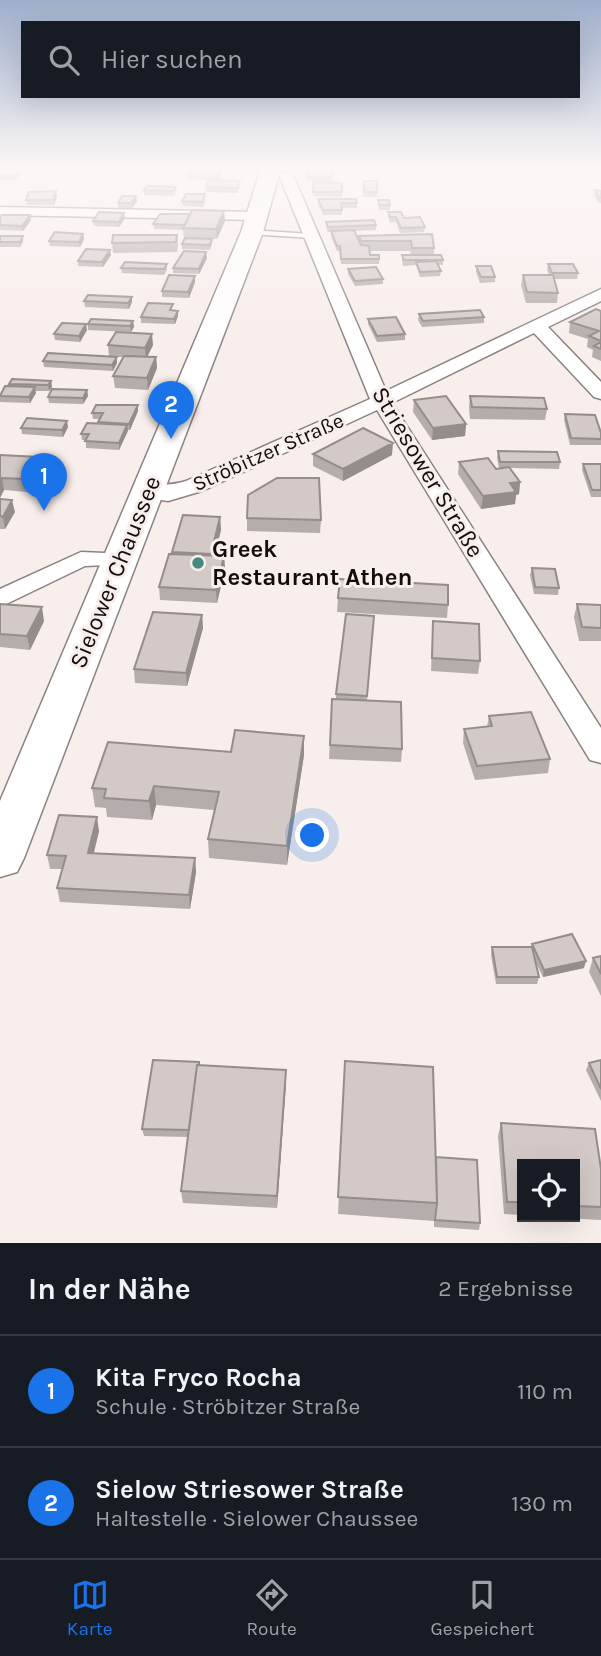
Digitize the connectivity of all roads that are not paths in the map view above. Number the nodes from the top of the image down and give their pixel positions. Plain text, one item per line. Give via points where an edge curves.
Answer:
1 (254, 226) edge
2 (264, 226) edge
3 (306, 226) edge
4 (311, 236) junction
5 (601, 294) edge
6 (536, 325) junction
7 (601, 393) edge
8 (381, 401) junction
9 (148, 492) junction
10 (120, 559) junction
11 (0, 599) edge
12 (601, 752) edge
13 (0, 858) edge

1 - 9 main road, Sielower Chaussee
2 - 4 lane
3 - 4 street, Striesower Straße
4 - 8 street, Striesower Straße
5 - 6 street, Ströbitzer Straße
6 - 7 street
6 - 8 street, Ströbitzer Straße
8 - 9 street, Ströbitzer Straße via 194,486 168,494
8 - 12 street, Striesower Straße
9 - 10 main road, Sielower Chaussee
10 - 11 street via 81,559
10 - 13 main road, Sielower Chaussee

